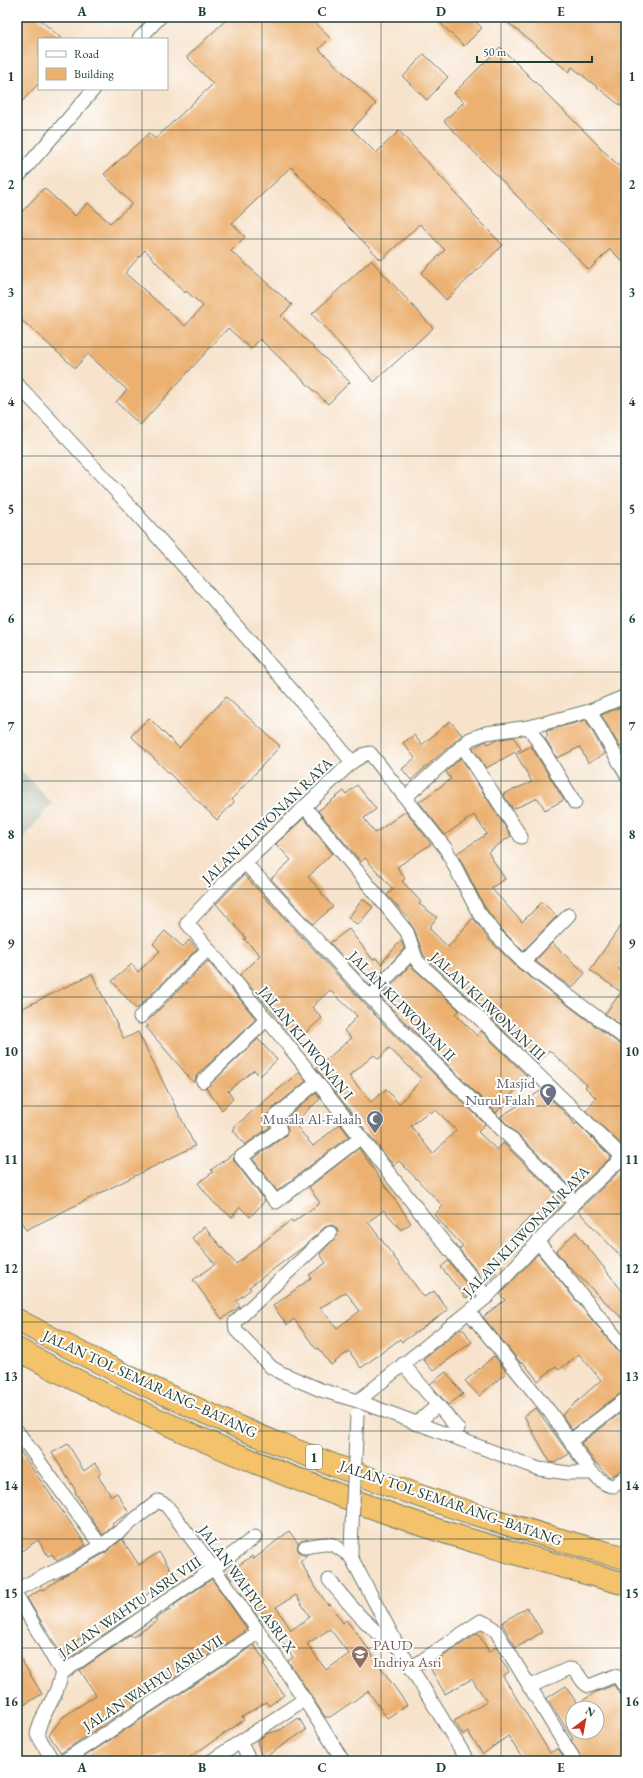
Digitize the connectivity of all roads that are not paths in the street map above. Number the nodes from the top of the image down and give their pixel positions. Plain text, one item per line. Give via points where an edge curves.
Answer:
1 (160, 17) edge
2 (140, 38) edge
3 (93, 90) edge
4 (17, 178) edge
5 (17, 384) edge
6 (626, 696) edge
7 (590, 711) junction
8 (528, 728) junction
9 (462, 745) junction
10 (352, 762) junction
11 (626, 774) edge
12 (406, 797) junction
13 (575, 803) dead end
14 (305, 807) junction
15 (521, 837) dead end
16 (245, 862) junction
17 (569, 914) dead end
18 (187, 923) joint
19 (208, 949) junction
20 (413, 951) junction
21 (523, 962) junction
22 (371, 998) junction
23 (140, 1017) dead end
24 (267, 1019) junction
25 (626, 1039) edge
26 (203, 1081) dead end
27 (317, 1082) junction
28 (361, 1137) junction
29 (624, 1159) edge
30 (575, 1202) junction
31 (330, 1233) dead end
32 (538, 1242) junction
33 (488, 1297) junction
34 (469, 1312) junction
35 (17, 1320) edge
36 (625, 1348) dead end
37 (17, 1349) edge
38 (403, 1364) junction
39 (626, 1399) edge
40 (358, 1401) junction
41 (438, 1405) junction
42 (416, 1424) junction
43 (458, 1429) dead end
44 (17, 1431) edge
45 (570, 1441) junction
46 (592, 1473) junction
47 (626, 1476) edge
48 (255, 1537) dead end
49 (101, 1546) junction
50 (305, 1547) dead end
51 (351, 1552) junction
52 (626, 1558) edge
53 (214, 1568) junction
54 (329, 1580) dead end
55 (626, 1584) edge
56 (17, 1589) edge
57 (17, 1596) edge
58 (259, 1632) junction
59 (399, 1648) junction
60 (411, 1668) junction
61 (62, 1673) junction
62 (529, 1687) junction
63 (626, 1689) edge
64 (305, 1699) junction
65 (240, 1742) junction
66 (53, 1761) edge
67 (64, 1761) edge
68 (211, 1761) edge
69 (250, 1761) edge
70 (343, 1761) edge
71 (468, 1761) edge
72 (575, 1761) edge

1 - 2 street
3 - 4 street
5 - 10 street via 290,687
6 - 7 street
7 - 8 street
7 - 11 street
8 - 9 street via 486,733
8 - 13 street
9 - 12 street
9 - 15 street
10 - 12 street, JALAN KLIWONAN RAYA via 368,753
10 - 14 street, JALAN KLIWONAN RAYA
12 - 21 street via 446,849 477,910 495,934
14 - 16 street, JALAN KLIWONAN RAYA
14 - 20 street, JALAN KLIWONAN III via 407,932
16 - 18 street, JALAN KLIWONAN RAYA
16 - 22 street, JALAN KLIWONAN II
17 - 21 street
18 - 19 street, JALAN KLIWONAN I
19 - 23 street
19 - 24 street, JALAN KLIWONAN I
20 - 22 street
20 - 29 street, JALAN KLIWONAN III via 417,962 476,1015
21 - 25 street
22 - 30 street, JALAN KLIWONAN II via 394,1024
24 - 26 street
24 - 27 street, JALAN KLIWONAN I
27 - 28 street, JALAN KLIWONAN I
27 - 28 street via 275,1117 280,1130 241,1157 276,1202
28 - 33 street, JALAN KLIWONAN I
29 - 30 street, JALAN KLIWONAN RAYA
30 - 32 street, JALAN KLIWONAN RAYA
31 - 40 street via 235,1322 234,1326 268,1364 282,1373 321,1390
32 - 33 street, JALAN KLIWONAN RAYA
32 - 36 street
33 - 34 street, JALAN KLIWONAN RAYA
34 - 38 street, JALAN KLIWONAN RAYA
34 - 45 street via 550,1412
35 - 52 highway, JALAN TOL SEMARANG–BATANG / 1 via 174,1398 278,1443 429,1499 548,1537
37 - 55 highway, JALAN TOL SEMARANG–BATANG / 1 via 76,1380 270,1468 397,1516
38 - 40 street, JALAN KLIWONAN RAYA
38 - 41 street
39 - 45 street
40 - 42 street
40 - 51 street, bridge
41 - 42 street
41 - 43 street
42 - 46 street via 539,1469
44 - 49 street
45 - 46 street
46 - 47 street via 610,1486 614,1486
48 - 53 street, JALAN WAHYU ASRI VIII
49 - 53 street, JALAN WAHYU ASRI X via 158,1501 166,1505
49 - 56 street
50 - 51 street via 328,1543
51 - 59 street
53 - 58 street, JALAN WAHYU ASRI X
53 - 61 street, JALAN WAHYU ASRI VIII
54 - 59 street via 371,1629
57 - 61 street
58 - 64 street, JALAN WAHYU ASRI X
58 - 67 street, JALAN WAHYU ASRI VII
59 - 60 street
60 - 62 street via 481,1621 496,1631
60 - 71 street
61 - 66 street via 37,1734
62 - 63 street via 572,1669 585,1685 589,1686 614,1676 618,1677
62 - 72 street
64 - 65 street
64 - 70 street, JALAN WAHYU ASRI X
65 - 68 street
65 - 69 street

